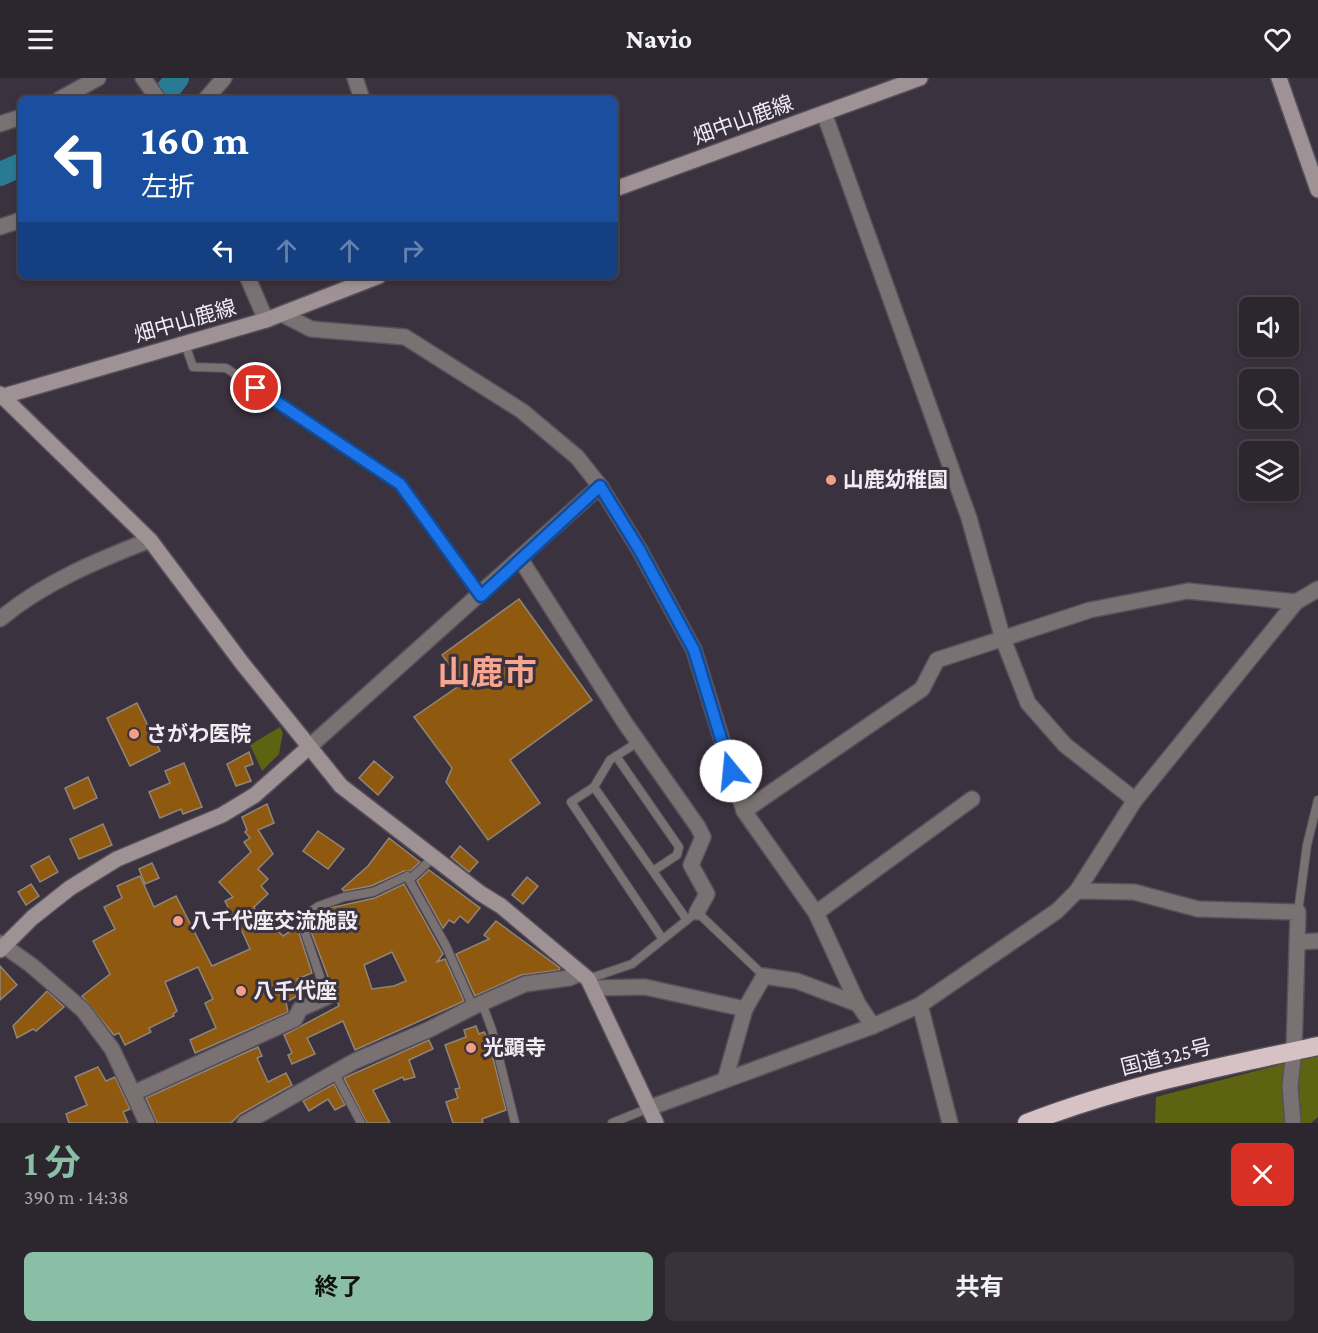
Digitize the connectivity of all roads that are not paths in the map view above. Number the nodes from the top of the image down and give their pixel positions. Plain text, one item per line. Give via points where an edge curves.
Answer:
1 (98, 78) edge
2 (144, 78) edge
3 (224, 78) edge
4 (356, 78) edge
5 (920, 78) edge
6 (1279, 78) edge
7 (65, 96) edge
8 (157, 96) edge
9 (209, 96) edge
10 (361, 96) edge
11 (824, 113) junction
12 (18, 118) edge
13 (0, 123) edge
14 (618, 188) edge
15 (1318, 190) edge
16 (18, 221) edge
17 (0, 227) edge
18 (248, 279) edge
19 (371, 279) edge
20 (282, 314) junction
21 (266, 320) junction
22 (185, 344) junction
23 (1, 396) edge
24 (600, 486) junction
25 (150, 540) junction
26 (521, 560) junction
27 (1318, 589) edge
28 (481, 596) junction
29 (1296, 602) junction
30 (0, 619) edge
31 (1003, 639) junction
32 (638, 742) junction
33 (309, 747) junction
34 (616, 756) junction
35 (594, 787) junction
36 (972, 799) dead end
37 (1135, 800) junction
38 (1318, 800) edge
39 (744, 811) junction
40 (434, 857) junction
41 (653, 871) junction
42 (410, 879) junction
43 (1077, 891) junction
44 (1299, 912) junction
45 (816, 914) junction
46 (692, 916) junction
47 (662, 938) junction
48 (1318, 941) edge
49 (1299, 942) junction
50 (2, 946) edge
51 (764, 976) junction
52 (587, 980) junction
53 (327, 997) joint
54 (858, 1004) junction
55 (477, 1005) junction
56 (920, 1005) junction
57 (745, 1010) junction
58 (873, 1026) junction
59 (1318, 1046) edge
60 (1294, 1051) junction
61 (334, 1072) junction
62 (725, 1080) junction
63 (134, 1094) junction
64 (649, 1108) junction
65 (147, 1123) edge
66 (245, 1123) edge
67 (361, 1123) edge
68 (515, 1123) edge
69 (612, 1123) edge
70 (656, 1123) edge
71 (950, 1123) edge
72 (1027, 1123) edge
73 (1293, 1123) edge

1 - 7 street
2 - 8 street
3 - 9 street
4 - 10 street
5 - 11 street, 畑中山鹿線
6 - 15 street
11 - 14 street, 畑中山鹿線
11 - 31 street via 969,518
12 - 13 street
16 - 17 street
18 - 21 street
19 - 20 street, 畑中山鹿線
20 - 21 street, 畑中山鹿線
20 - 24 street via 311,329 405,337 522,411 577,457
21 - 22 street, 畑中山鹿線
22 - 23 street, 畑中山鹿線
22 - 28 lane via 193,367 226,368 400,484
23 - 25 street
24 - 26 street
24 - 39 street via 694,650
25 - 30 street via 101,559 16,605
25 - 33 street
26 - 28 street
26 - 32 street
27 - 29 street
28 - 33 street
29 - 31 street via 1188,591 1090,609
29 - 37 street
31 - 37 street via 1028,703 1065,745
31 - 39 street via 937,660 922,690
32 - 34 lane
32 - 46 street via 703,837 691,865 707,894
33 - 40 street via 341,786
33 - 50 street via 255,795 222,815 117,859 70,888
34 - 35 lane
34 - 41 lane via 679,847 677,855
35 - 41 lane
35 - 47 lane via 571,802
36 - 45 street
37 - 43 street
38 - 44 lane
39 - 45 street
40 - 42 lane
40 - 52 street via 501,906
41 - 46 lane
42 - 53 lane via 407,876 373,892 344,897 300,918
42 - 55 lane
43 - 44 street via 1134,892 1198,909
43 - 56 street via 1057,911
44 - 49 street
45 - 54 street
46 - 47 lane
46 - 51 lane
47 - 52 lane via 632,964
48 - 49 street
49 - 60 street
50 - 63 street via 83,1010 112,1049
51 - 54 street via 797,981
51 - 57 street
52 - 55 street via 568,978 525,984
52 - 57 street via 645,987
52 - 64 street
53 - 63 street via 300,1009 295,1019
54 - 58 street
55 - 61 street
55 - 68 lane via 492,1030
56 - 58 street
56 - 71 street
57 - 62 street
58 - 62 street
59 - 60 highway, 国道325号
60 - 72 highway, 国道325号 via 1188,1073 1088,1100
60 - 73 street via 1290,1086
61 - 66 street
61 - 67 lane
62 - 64 street
63 - 65 street
64 - 69 lane
64 - 70 street

